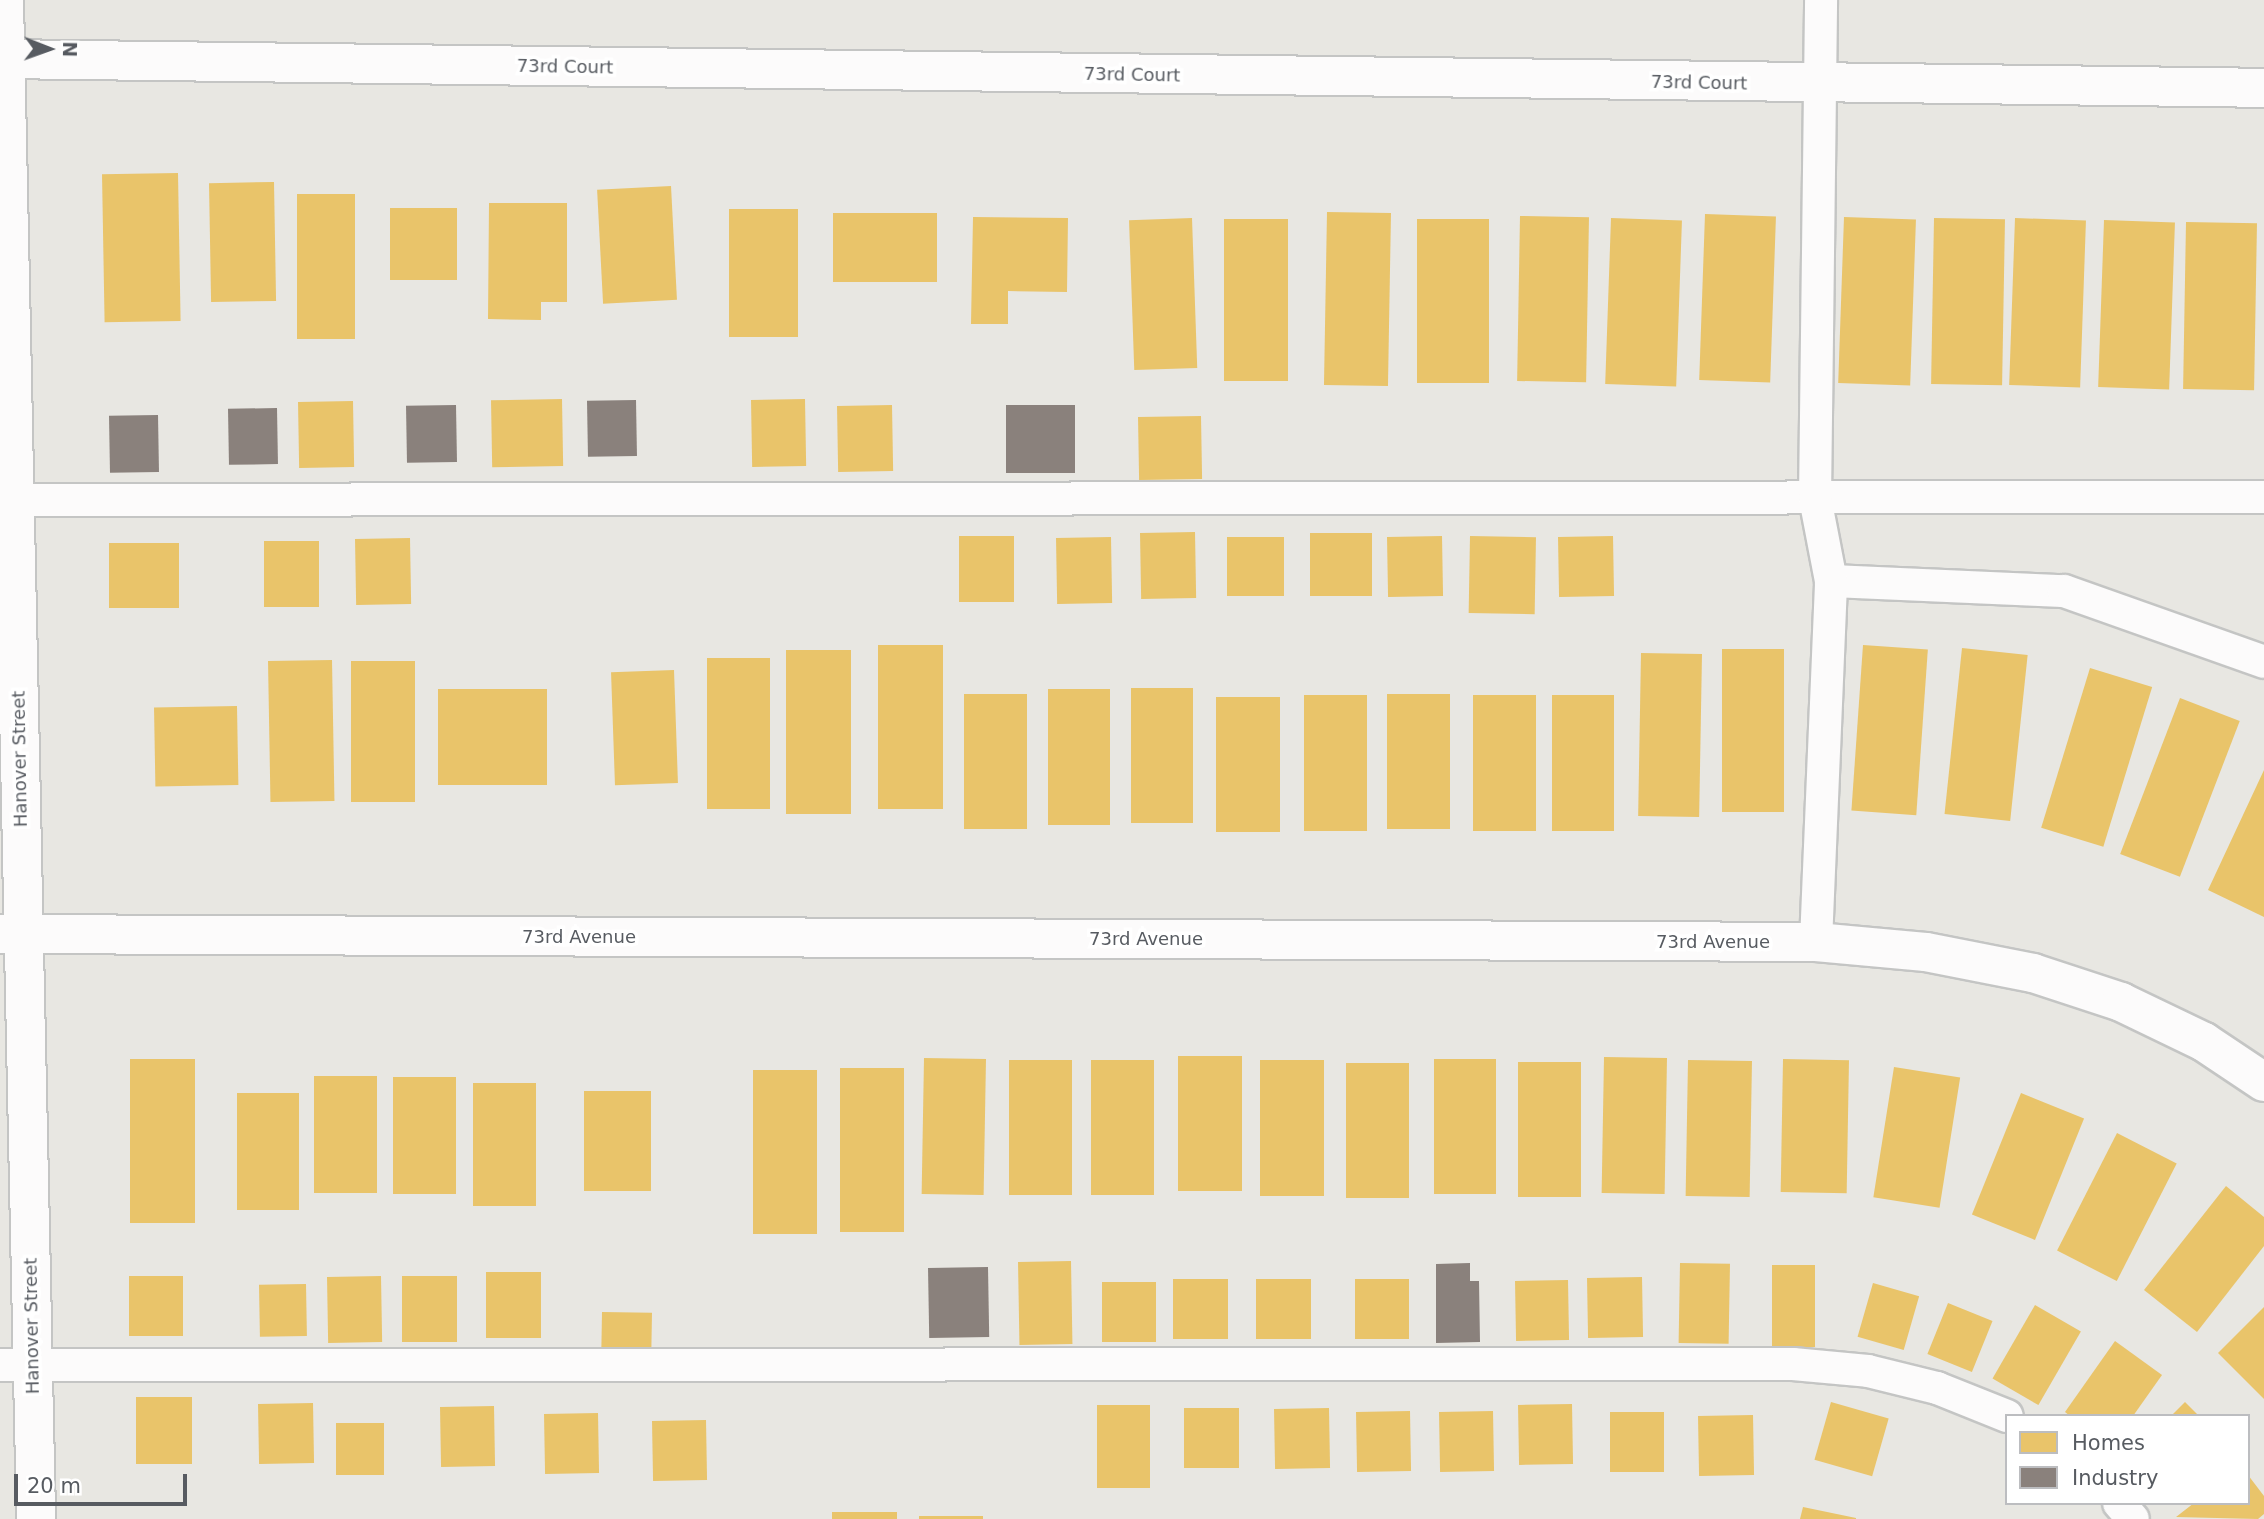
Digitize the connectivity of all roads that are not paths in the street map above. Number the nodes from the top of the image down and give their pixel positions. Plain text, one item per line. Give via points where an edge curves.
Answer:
1 (4, 0) edge
2 (1821, 0) edge
3 (3, 59) edge
4 (1822, 85) junction
5 (2264, 88) edge
6 (2264, 497) edge
7 (1815, 498) junction
8 (7, 500) edge
9 (1831, 581) junction
10 (2264, 662) edge
11 (12, 934) edge
12 (1816, 942) junction
13 (2264, 1082) edge
14 (16, 1365) edge
15 (2005, 1415) edge
16 (2121, 1505) edge
17 (36, 1519) edge
18 (2133, 1519) edge

1 - 3 street, Hanover Street
2 - 4 lane
3 - 4 street, 73rd Court
3 - 8 street, Hanover Street
4 - 5 street, 73rd Court
4 - 7 lane
6 - 7 lane
7 - 8 lane
7 - 9 lane
8 - 11 street, Hanover Street
9 - 10 lane via 2064,592
9 - 12 lane
11 - 12 street, 73rd Avenue
11 - 14 street, Hanover Street
12 - 13 street, 73rd Avenue via 1926,952 2033,973 2121,1002 2204,1042
14 - 15 lane via 1793,1364 1868,1371 1937,1388
14 - 17 street, Hanover Street
16 - 18 lane

